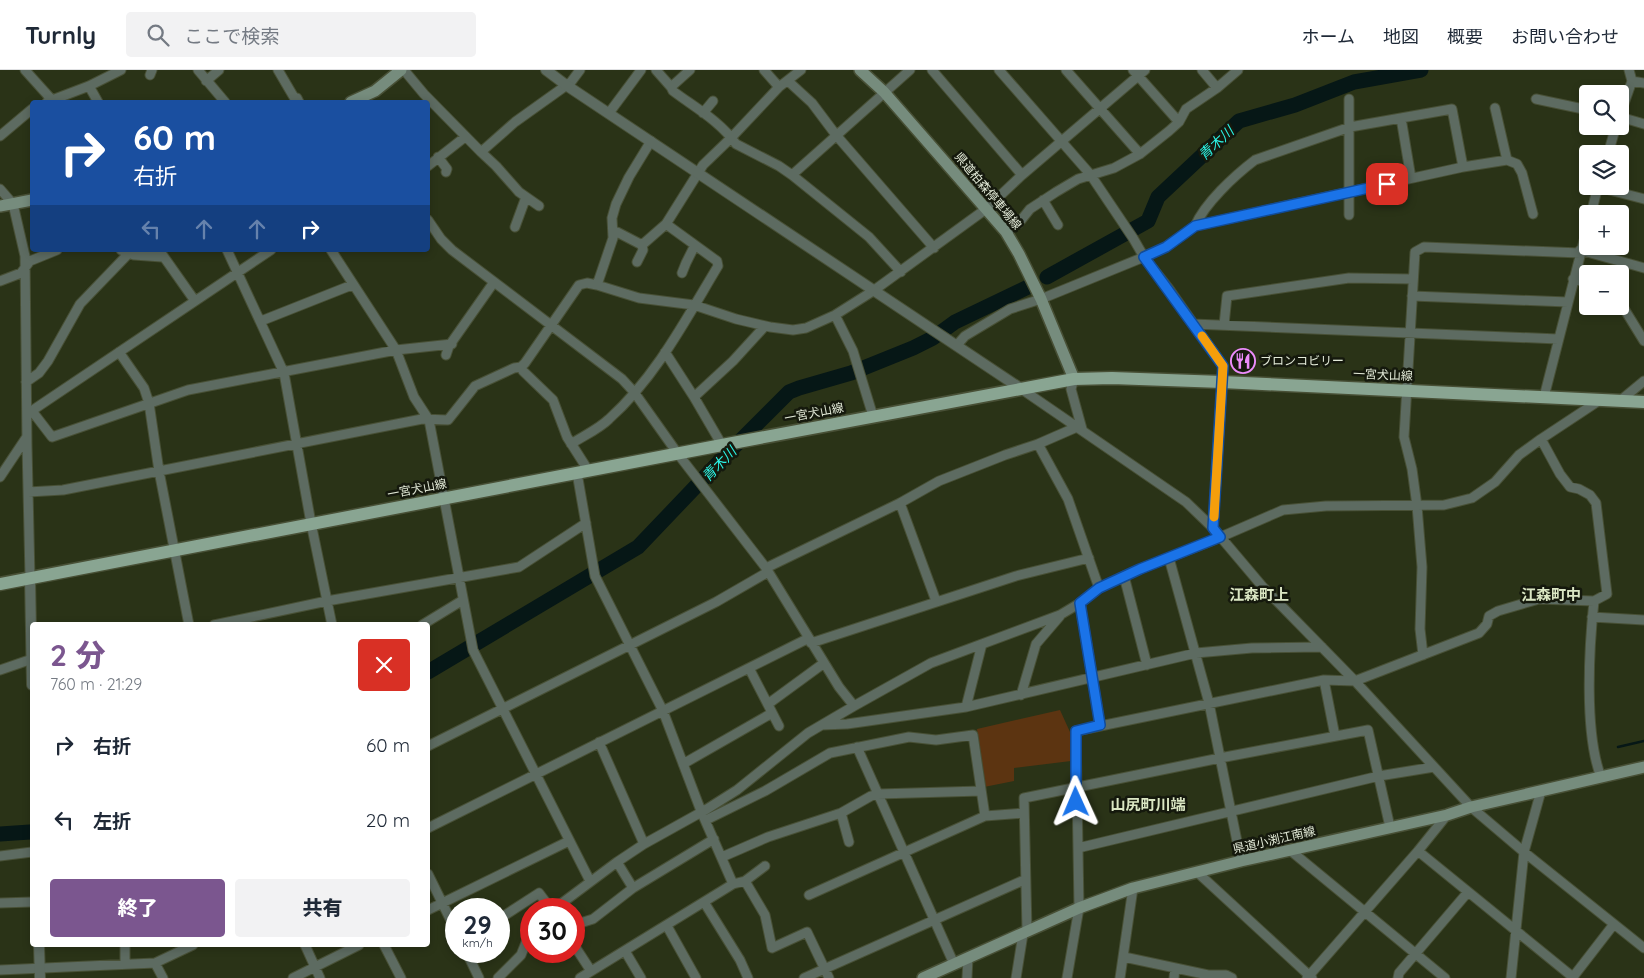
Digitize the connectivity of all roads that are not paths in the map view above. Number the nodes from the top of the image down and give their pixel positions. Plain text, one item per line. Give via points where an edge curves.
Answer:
1 (25, 70) edge
2 (121, 70) edge
3 (198, 70) edge
4 (219, 70) edge
5 (278, 70) edge
6 (402, 70) edge
7 (546, 70) edge
8 (580, 70) edge
9 (641, 70) edge
10 (656, 70) edge
11 (690, 70) edge
12 (764, 70) edge
13 (801, 70) edge
14 (860, 70) edge
15 (910, 70) edge
16 (932, 70) edge
17 (999, 70) edge
18 (1066, 70) edge
19 (1202, 70) edge
20 (1238, 70) edge
21 (1629, 70) edge
22 (1139, 72) edge
23 (206, 81) junction
24 (788, 81) junction
25 (1632, 81) junction
26 (1644, 83) edge
27 (566, 85) junction
28 (89, 86) junction
29 (671, 86) junction
30 (779, 87) junction
31 (1217, 88) junction
32 (1629, 90) edge
33 (884, 92) junction
34 (1349, 99) dead end
35 (1536, 99) dead end
36 (48, 100) edge
37 (52, 100) edge
38 (97, 100) edge
39 (223, 100) edge
40 (298, 100) edge
41 (355, 100) edge
42 (713, 101) dead end
43 (1495, 108) dead end
44 (1579, 108) edge
45 (1100, 109) junction
46 (30, 111) edge
47 (609, 112) junction
48 (703, 112) junction
49 (1401, 118) junction
50 (1629, 119) edge
51 (1179, 122) junction
52 (1644, 124) edge
53 (1350, 127) junction
54 (836, 135) junction
55 (0, 136) edge
56 (464, 136) junction
57 (732, 138) junction
58 (651, 141) junction
59 (1062, 142) junction
60 (481, 152) junction
61 (1140, 154) junction
62 (438, 157) junction
63 (1507, 160) junction
64 (430, 164) edge
65 (1463, 167) junction
66 (446, 172) dead end
67 (699, 173) junction
68 (1090, 174) junction
69 (792, 175) junction
70 (1022, 175) junction
71 (1411, 178) junction
72 (0, 189) edge
73 (1348, 192) junction
74 (1629, 195) edge
75 (526, 197) junction
76 (1644, 199) edge
77 (30, 200) edge
78 (1043, 200) junction
79 (13, 204) junction
80 (0, 206) edge
81 (539, 206) dead end
82 (986, 209) junction
83 (1533, 214) dead end
84 (1349, 215) dead end
85 (430, 223) edge
86 (666, 224) junction
87 (1058, 225) dead end
88 (1195, 226) junction
89 (515, 227) dead end
90 (613, 232) junction
91 (1006, 232) junction
92 (642, 245) junction
93 (695, 245) junction
94 (934, 248) junction
95 (52, 252) edge
96 (126, 252) edge
97 (131, 252) edge
98 (228, 252) edge
99 (268, 252) edge
100 (332, 252) edge
101 (1579, 252) edge
102 (160, 253) edge
103 (1579, 255) edge
104 (1592, 255) edge
105 (1144, 257) junction
106 (637, 262) dead end
107 (25, 267) junction
108 (1644, 268) edge
109 (237, 272) junction
110 (901, 272) junction
111 (682, 274) dead end
112 (1413, 279) junction
113 (1573, 279) junction
114 (0, 281) edge
115 (1579, 281) edge
116 (494, 282) junction
117 (352, 285) junction
118 (597, 285) junction
119 (873, 291) junction
120 (1412, 296) junction
121 (1041, 299) junction
122 (195, 301) junction
123 (1568, 302) junction
124 (694, 305) junction
125 (835, 315) junction
126 (1628, 315) edge
127 (261, 321) junction
128 (1193, 324) junction
129 (1224, 325) junction
130 (765, 326) junction
131 (552, 327) junction
132 (1410, 332) junction
133 (1558, 339) junction
134 (1644, 341) edge
135 (452, 344) junction
136 (957, 345) junction
137 (396, 350) junction
138 (119, 352) junction
139 (665, 352) junction
140 (446, 355) dead end
141 (521, 367) junction
142 (284, 373) junction
143 (1074, 379) junction
144 (26, 382) junction
145 (1222, 382) junction
146 (1644, 382) edge
147 (1020, 388) junction
148 (1407, 390) junction
149 (634, 392) junction
150 (694, 397) junction
151 (1544, 398) junction
152 (1600, 400) junction
153 (1621, 400) junction
154 (1644, 402) edge
155 (149, 403) junction
156 (29, 413) junction
157 (873, 416) junction
158 (429, 420) junction
159 (1080, 428) junction
160 (26, 438) junction
161 (1541, 438) junction
162 (297, 444) junction
163 (571, 444) junction
164 (1038, 444) junction
165 (722, 445) junction
166 (678, 454) junction
167 (159, 471) junction
168 (583, 472) junction
169 (0, 477) edge
170 (28, 492) junction
171 (444, 498) junction
172 (900, 503) junction
173 (1418, 506) junction
174 (311, 523) junction
175 (586, 523) junction
176 (1213, 528) junction
177 (1220, 537) junction
178 (174, 552) junction
179 (1089, 558) junction
180 (1169, 558) junction
181 (767, 570) junction
182 (1124, 576) junction
183 (30, 578) junction
184 (459, 578) junction
185 (0, 584) edge
186 (1099, 588) junction
187 (463, 600) junction
188 (327, 601) junction
189 (936, 601) junction
190 (1594, 601) junction
191 (1080, 603) junction
192 (1060, 615) junction
193 (1592, 617) junction
194 (1644, 620) edge
195 (31, 622) edge
196 (188, 622) edge
197 (228, 622) edge
198 (331, 622) edge
199 (427, 622) edge
200 (810, 640) junction
201 (631, 644) junction
202 (982, 644) junction
203 (1322, 647) junction
204 (1196, 653) junction
205 (1423, 655) junction
206 (30, 660) edge
207 (824, 663) junction
208 (1147, 665) junction
209 (749, 668) junction
210 (0, 670) edge
211 (1094, 677) junction
212 (1324, 680) junction
213 (1355, 681) junction
214 (1021, 695) junction
215 (1209, 703) junction
216 (854, 706) junction
217 (503, 707) junction
218 (966, 707) junction
219 (770, 708) junction
220 (663, 710) junction
221 (822, 725) junction
222 (1100, 725) junction
223 (779, 726) dead end
224 (1335, 736) junction
225 (599, 742) junction
226 (430, 745) edge
227 (857, 747) junction
228 (1220, 758) junction
229 (683, 764) junction
230 (1434, 767) junction
231 (1644, 767) edge
232 (535, 774) junction
233 (1379, 776) junction
234 (1601, 777) junction
235 (1076, 786) junction
236 (981, 791) junction
237 (1541, 791) junction
238 (878, 794) junction
239 (1471, 807) junction
240 (701, 811) junction
241 (1231, 811) junction
242 (1024, 812) junction
243 (842, 813) junction
244 (1447, 815) junction
245 (985, 816) junction
246 (706, 820) junction
247 (430, 827) edge
248 (1390, 827) junction
249 (714, 839) junction
250 (569, 841) junction
251 (849, 842) dead end
252 (644, 844) junction
253 (1078, 848) junction
254 (1290, 850) junction
255 (1418, 851) junction
256 (30, 852) edge
257 (903, 852) junction
258 (1524, 852) junction
259 (0, 856) edge
260 (722, 857) junction
261 (1241, 861) junction
262 (617, 862) junction
263 (765, 866) dead end
264 (1197, 872) junction
265 (430, 878) edge
266 (1024, 880) junction
267 (590, 881) junction
268 (745, 881) junction
269 (733, 884) junction
270 (633, 888) junction
271 (1133, 888) junction
272 (1468, 892) junction
273 (809, 895) dead end
274 (531, 898) edge
275 (543, 898) edge
276 (567, 898) edge
277 (30, 902) edge
278 (704, 902) junction
279 (0, 903) edge
280 (442, 903) junction
281 (1078, 908) junction
282 (430, 909) edge
283 (445, 909) edge
284 (1364, 911) junction
285 (934, 919) junction
286 (585, 921) edge
287 (1614, 924) junction
288 (666, 926) junction
289 (1516, 931) junction
290 (1025, 933) junction
291 (39, 947) edge
292 (125, 947) edge
293 (189, 947) edge
294 (306, 947) edge
295 (355, 947) edge
296 (385, 947) edge
297 (1644, 948) edge
298 (625, 951) junction
299 (1416, 954) junction
300 (520, 956) edge
301 (1124, 957) junction
302 (968, 958) junction
303 (155, 963) junction
304 (472, 963) edge
305 (585, 963) edge
306 (125, 964) junction
307 (954, 964) junction
308 (315, 967) junction
309 (1175, 968) junction
310 (825, 969) junction
311 (0, 970) edge
312 (590, 972) junction
313 (40, 973) edge
314 (1309, 977) edge
315 (1574, 977) edge
316 (163, 978) edge
317 (293, 978) edge
318 (320, 978) edge
319 (401, 978) edge
320 (480, 978) edge
321 (498, 978) edge
322 (580, 978) edge
323 (641, 978) edge
324 (696, 978) edge
325 (748, 978) edge
326 (804, 978) edge
327 (829, 978) edge
328 (923, 978) edge
329 (967, 978) edge
330 (1016, 978) edge
331 (1067, 978) edge
332 (1120, 978) edge
333 (1174, 978) edge
334 (1232, 978) edge
335 (1398, 978) edge
336 (1445, 978) edge
337 (1511, 978) edge

1 - 36 street
2 - 28 street
3 - 23 street
4 - 23 street
5 - 40 street
6 - 41 main road
6 - 56 street
7 - 27 street
8 - 27 street
9 - 47 street
10 - 29 street
11 - 29 street
12 - 30 street
13 - 24 street
14 - 33 main road, 県道柏森停車場線
15 - 33 street
16 - 70 street
17 - 59 street
18 - 45 street
19 - 31 street
20 - 31 street
21 - 25 street
22 - 45 street
22 - 51 street
23 - 39 street
24 - 30 street
24 - 54 street via 812,103
25 - 26 street
25 - 32 street
27 - 47 street
27 - 60 street
28 - 37 street
28 - 38 street
29 - 48 street via 673,91
30 - 57 street
31 - 51 street via 1186,109
33 - 54 street
33 - 82 main road, 県道柏森停車場線
34 - 53 street
35 - 44 street
42 - 48 street
43 - 63 street
45 - 59 street
45 - 61 street
46 - 55 street
47 - 58 street
48 - 57 street
49 - 53 street
49 - 65 street via 1452,109
49 - 71 street
50 - 52 street
51 - 61 street
53 - 73 street
53 - 88 street via 1255,160 1210,204
54 - 69 street
54 - 94 street
56 - 60 street
56 - 62 street
57 - 67 street via 703,165
57 - 69 street via 736,144
58 - 67 street
58 - 90 street via 616,204
59 - 68 street
59 - 70 street
60 - 75 street
61 - 68 street via 1114,168
62 - 64 street
62 - 66 street
63 - 65 street
63 - 83 street via 1517,164 1522,173
65 - 71 street
67 - 86 street
67 - 119 street
68 - 78 street
68 - 105 street
69 - 110 street via 869,238
70 - 82 street
71 - 73 street
72 - 79 street
73 - 84 street
73 - 88 street
74 - 76 street
75 - 81 street
75 - 89 street
77 - 79 main road
78 - 87 street
78 - 91 street
79 - 80 main road
79 - 107 street
82 - 91 main road, 県道柏森停車場線
82 - 94 street
85 - 116 street via 441,240
86 - 92 street
86 - 93 street
88 - 105 street via 1166,247
90 - 92 street
90 - 118 street
91 - 121 main road, 県道柏森停車場線
92 - 106 street
93 - 111 street
93 - 124 street via 717,261 718,266
94 - 110 street
95 - 107 street via 30,261
96 - 144 street via 80,304 39,373
97 - 102 street via 157,258
98 - 109 street
99 - 109 street
100 - 117 street
101 - 112 street via 1424,247 1415,252
102 - 122 street
103 - 113 street
104 - 108 street
105 - 121 street
105 - 128 street
107 - 114 street via 21,273
107 - 144 street
109 - 122 street
109 - 127 street
110 - 119 street
112 - 120 street
112 - 129 street via 1349,278 1227,296
113 - 115 street
113 - 123 street
116 - 131 street
116 - 135 street
117 - 127 street
117 - 137 street
118 - 124 street via 639,298
118 - 131 street via 580,285
119 - 125 street
119 - 136 street
120 - 123 street
120 - 132 street
121 - 136 street via 1010,310 965,336
121 - 143 main road, 県道柏森停車場線
122 - 138 street
123 - 133 street
124 - 130 street
124 - 139 street
125 - 130 street via 806,328
125 - 157 street via 853,351
126 - 134 street
127 - 142 street
128 - 129 street
128 - 145 street via 1223,366
129 - 132 street
130 - 150 street
131 - 141 street
131 - 149 street via 622,379
132 - 133 street
132 - 148 street
133 - 151 street
135 - 137 street
135 - 140 street
136 - 147 street
137 - 142 street
137 - 158 street via 414,397
138 - 155 street via 144,388
138 - 156 street
139 - 149 street
139 - 150 street
141 - 158 street via 475,386 448,420
141 - 163 street via 553,400
142 - 155 street via 188,390
142 - 162 street
143 - 145 main road, 一宮犬山線
143 - 147 main road, 一宮犬山線
143 - 159 street via 1071,389
144 - 156 street
145 - 148 main road, 一宮犬山線
145 - 176 street
146 - 153 street
147 - 157 main road, 一宮犬山線
147 - 159 street
148 - 151 main road, 一宮犬山線
148 - 173 street via 1404,436
149 - 163 street via 609,420
149 - 166 street
150 - 165 street
151 - 152 main road, 一宮犬山線
152 - 153 main road, 一宮犬山線
152 - 161 street
153 - 154 main road, 一宮犬山線
155 - 156 street via 52,438
155 - 167 street
156 - 160 street
157 - 165 main road, 一宮犬山線
158 - 162 street
158 - 171 street
159 - 164 street
159 - 176 street via 1186,502
160 - 169 street
160 - 170 street
161 - 173 street via 1472,498 1444,505
161 - 190 street via 1570,487 1590,495 1596,503 1607,594
162 - 167 street
162 - 174 street
163 - 168 street
164 - 172 street via 939,481
164 - 179 street via 1068,499
165 - 166 main road, 一宮犬山線
166 - 168 main road, 一宮犬山線
166 - 181 street
167 - 170 street via 63,490
167 - 178 street
168 - 171 main road, 一宮犬山線
168 - 175 street
170 - 183 street
171 - 174 main road, 一宮犬山線
171 - 184 street
172 - 181 street
172 - 189 street
173 - 177 street via 1369,504 1282,510
173 - 205 street
174 - 178 main road, 一宮犬山線
174 - 188 street
175 - 184 street via 519,567
175 - 201 street via 595,576
176 - 177 street
177 - 180 street
177 - 203 street via 1262,586
178 - 183 main road, 一宮犬山線
178 - 196 street
179 - 186 street
179 - 189 street
180 - 182 street
180 - 204 street
181 - 200 street
181 - 201 street via 716,602
182 - 186 street
182 - 208 street
183 - 185 main road, 一宮犬山線
183 - 195 street
184 - 187 street
184 - 188 street
186 - 191 street
187 - 199 street
187 - 217 street via 473,650
188 - 197 street
188 - 198 street
189 - 200 street
190 - 193 street
190 - 205 street via 1539,599 1498,611 1489,616 1479,633
191 - 192 street
191 - 211 street
192 - 202 street
192 - 214 street via 1036,644
193 - 194 street
193 - 234 street via 1589,692 1595,762
200 - 207 street
200 - 209 street
201 - 217 street
201 - 220 street
202 - 216 street via 930,663
202 - 218 street
203 - 204 street
203 - 213 street
204 - 208 street
204 - 215 street
205 - 213 street
206 - 210 street
207 - 216 street
207 - 219 street
208 - 211 street
209 - 219 street
209 - 220 street
211 - 214 street
211 - 222 street
212 - 213 street
212 - 215 street
212 - 224 street
213 - 230 street
214 - 218 street
215 - 222 street
215 - 228 street
216 - 221 street
217 - 226 street
217 - 232 street
218 - 221 street
219 - 223 street
219 - 229 street
220 - 225 street
220 - 229 street
221 - 240 street via 737,790
222 - 235 street via 1076,731
224 - 228 street
224 - 233 street via 1368,730
225 - 232 street
225 - 252 street
227 - 236 street via 909,737 936,740 973,734
227 - 238 street
227 - 246 street via 830,753 765,791
228 - 235 street
228 - 241 street
229 - 240 street
230 - 233 street
230 - 239 street
231 - 234 main road, 県道小渕江南線
232 - 247 street
232 - 250 street
233 - 241 street
233 - 248 street
234 - 237 main road, 県道小渕江南線
235 - 242 street via 1024,798
235 - 253 street
236 - 238 street
236 - 245 street
237 - 239 main road, 県道小渕江南線
237 - 258 street
238 - 243 street
238 - 257 street
239 - 244 main road, 県道小渕江南線
239 - 258 street
240 - 246 street
240 - 252 street
241 - 253 street
241 - 261 street
242 - 245 street
242 - 266 street
243 - 251 street
243 - 260 street via 768,837
244 - 248 main road, 県道小渕江南線
244 - 255 street
245 - 257 street
246 - 249 street
248 - 254 main road, 県道小渕江南線
249 - 260 street
249 - 270 street
250 - 267 street
250 - 280 street
252 - 262 street
253 - 281 street
254 - 261 main road, 県道小渕江南線
254 - 284 street
255 - 272 street
255 - 284 street
256 - 259 street
257 - 273 street
257 - 285 street
258 - 287 street
258 - 289 street
260 - 269 street
261 - 264 main road, 県道小渕江南線
262 - 267 street
262 - 270 street
263 - 268 street
264 - 271 main road, 県道小渕江南線
264 - 314 street
265 - 280 street
266 - 285 street
266 - 290 street
267 - 276 street
268 - 269 street
268 - 310 street via 765,914 772,948 808,932
269 - 278 street
270 - 286 street
271 - 281 main road, 県道小渕江南線
271 - 301 street
272 - 289 street
272 - 299 street
274 - 275 street via 539,893
277 - 279 street
278 - 288 street
278 - 325 street
280 - 282 street
280 - 283 street
281 - 290 main road, 県道小渕江南線
281 - 331 street
284 - 299 street
284 - 314 street
285 - 307 street
285 - 310 street
287 - 297 street
287 - 315 street
288 - 298 street
288 - 324 street
289 - 315 street
289 - 337 street
290 - 302 main road, 県道小渕江南線
290 - 330 street
291 - 313 street
292 - 306 street
293 - 303 street
294 - 308 street
295 - 308 street
296 - 319 street
298 - 312 street
298 - 323 street
299 - 335 street
299 - 336 street
300 - 321 street
301 - 309 street
301 - 332 street
302 - 307 main road, 県道小渕江南線
302 - 329 street
303 - 306 street
303 - 316 street
304 - 320 street
305 - 312 street
306 - 313 street
307 - 328 main road, 県道小渕江南線
308 - 317 street
308 - 318 street
309 - 333 street
309 - 334 street via 1208,975 1226,974
310 - 326 street
310 - 327 street
311 - 313 street
312 - 322 street

